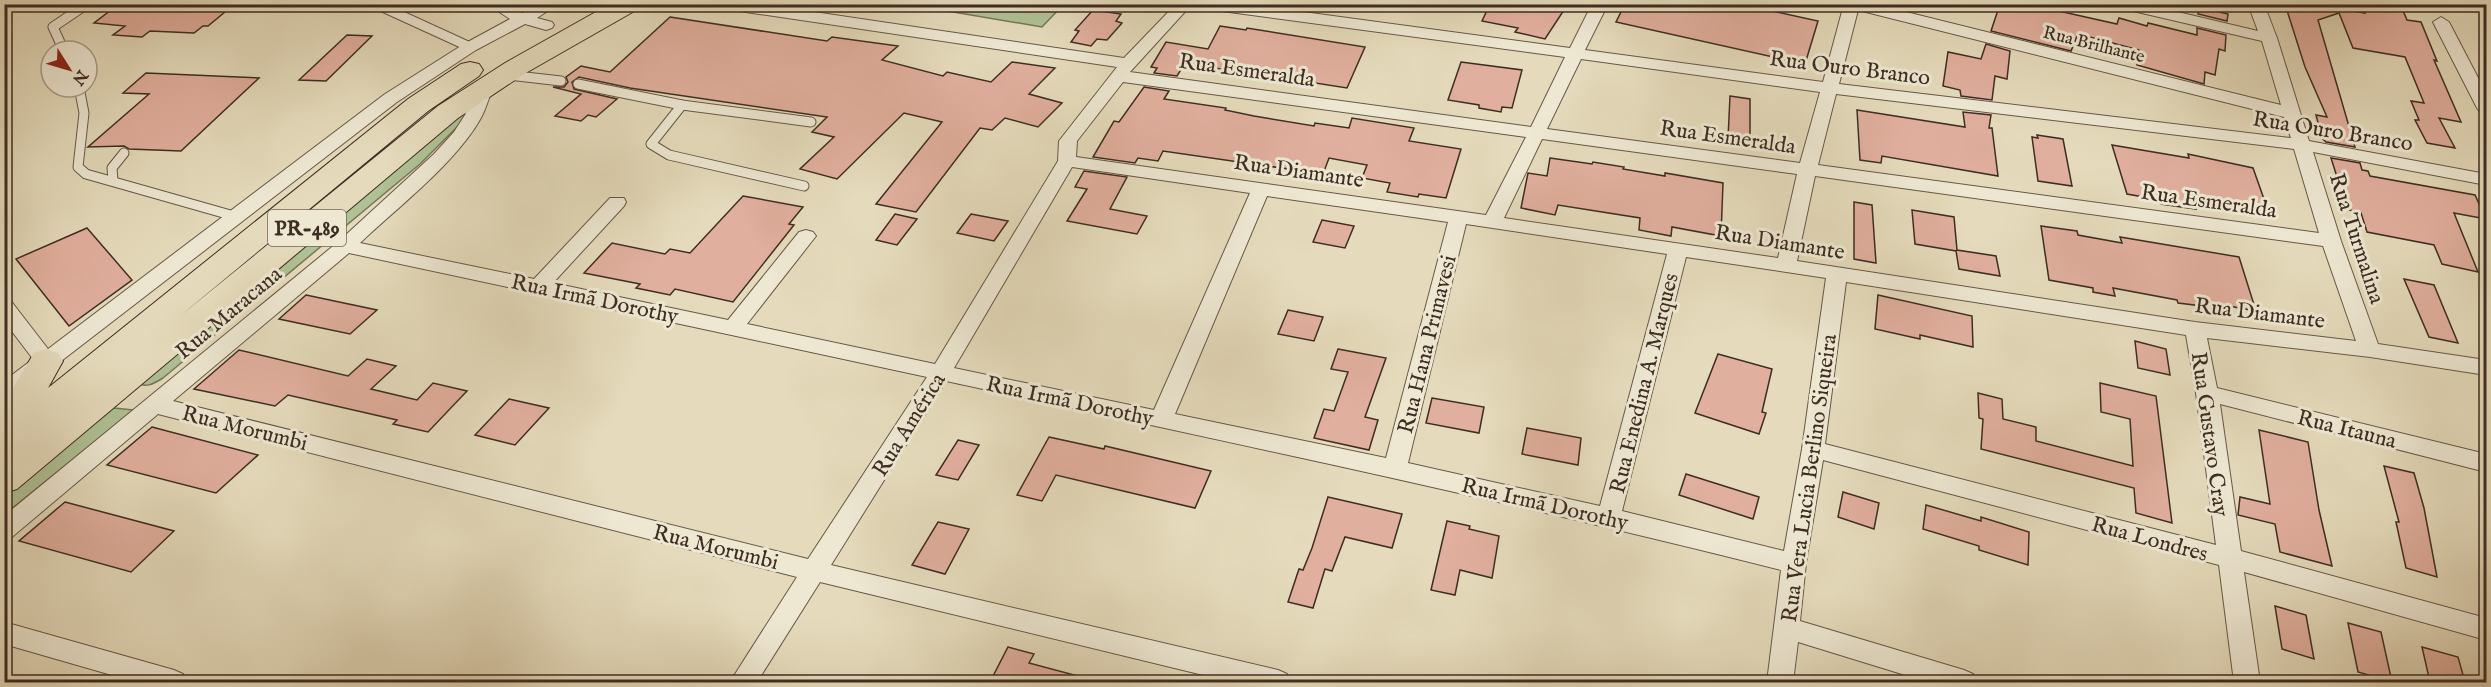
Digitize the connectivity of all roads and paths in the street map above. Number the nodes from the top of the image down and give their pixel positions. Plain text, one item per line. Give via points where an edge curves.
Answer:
1 (87, 4) edge
2 (376, 4) edge
3 (494, 4) edge
4 (587, 4) edge
5 (629, 4) edge
6 (726, 4) edge
7 (1185, 4) edge
8 (1207, 4) edge
9 (1600, 4) edge
10 (1852, 4) edge
11 (2122, 4) edge
12 (2256, 4) edge
13 (2441, 22) dead end
14 (541, 24) edge
15 (2269, 38) junction
16 (59, 39) edge
17 (470, 47) junction
18 (1574, 55) junction
19 (1124, 70) junction
20 (494, 80) junction
21 (561, 81) dead end
22 (578, 84) dead end
23 (1829, 88) junction
24 (81, 99) edge
25 (682, 105) junction
26 (2487, 108) edge
27 (2291, 113) junction
28 (811, 122) dead end
29 (1535, 133) junction
30 (2302, 145) junction
31 (124, 153) dead end
32 (1067, 161) junction
33 (1807, 171) junction
34 (2487, 179) edge
35 (113, 181) junction
36 (804, 186) dead end
37 (1262, 188) junction
38 (617, 202) dead end
39 (234, 216) junction
40 (1458, 218) junction
41 (1492, 223) junction
42 (806, 236) dead end
43 (2331, 241) junction
44 (345, 246) junction
45 (1678, 249) junction
46 (1786, 266) junction
47 (1837, 274) junction
48 (538, 287) junction
49 (4, 306) edge
50 (734, 327) junction
51 (2195, 329) junction
52 (2370, 350) junction
53 (46, 361) junction
54 (2487, 368) edge
55 (941, 372) junction
56 (4, 393) edge
57 (2207, 393) junction
58 (155, 405) junction
59 (1161, 420) junction
60 (4, 434) edge
61 (4, 442) edge
62 (1813, 449) junction
63 (2487, 463) edge
64 (1395, 469) junction
65 (4, 479) edge
66 (1609, 517) junction
67 (4, 530) edge
68 (2229, 558) junction
69 (1794, 563) junction
70 (814, 571) junction
71 (1787, 628) junction
72 (2487, 629) edge
73 (4, 633) edge
74 (174, 682) edge
75 (743, 682) edge
76 (1278, 682) edge
77 (1780, 682) edge
78 (1964, 682) edge
79 (2247, 682) edge

1 - 16 lane via 54,27
2 - 17 lane
3 - 14 street
4 - 14 main road, PR-489 / PR-489
5 - 14 main road, PR-489 / PR-489
6 - 19 street, Rua Esmeralda
7 - 19 street, Rua América
8 - 18 street, Rua Ouro Branco
9 - 18 street
10 - 23 street
10 - 27 street, Rua Brilhante
11 - 15 street
12 - 15 street, Rua Turmalina
13 - 26 street
14 - 17 street
14 - 20 main road, PR-489 / PR-489
14 - 61 main road, PR-489 / PR-489 via 418,105
15 - 27 street, Rua Turmalina
17 - 39 street via 391,98
18 - 23 street, Rua Ouro Branco
18 - 29 street
19 - 29 street, Rua Esmeralda
19 - 32 street, Rua América via 1068,141
20 - 21 lane
20 - 44 street, Rua Maracana via 460,136
20 - 65 main road, PR-489 / PR-489 via 448,112
22 - 25 lane
23 - 30 street, Rua Ouro Branco
23 - 33 street
24 - 35 lane via 84,113 78,167 87,174
25 - 28 lane
25 - 36 lane via 651,144 669,155
27 - 30 street, Rua Turmalina
29 - 33 street, Rua Esmeralda
29 - 41 street
30 - 34 street, Rua Ouro Branco
30 - 43 street, Rua Turmalina
31 - 35 lane via 112,168
32 - 37 street, Rua Diamante
32 - 55 street, Rua América
33 - 43 street, Rua Esmeralda
33 - 46 street
35 - 39 lane
37 - 40 street, Rua Diamante
37 - 59 street
38 - 48 street
39 - 53 street
40 - 41 street, Rua Diamante
40 - 64 street, Rua Hana Primavesi
41 - 45 street, Rua Diamante
42 - 50 street
43 - 52 street, Rua Turmalina
44 - 48 street, Rua Irmã Dorothy
44 - 58 street, Rua Maracana
45 - 46 street, Rua Diamante
45 - 66 street, Rua Enedina A. Marques
46 - 47 street, Rua Diamante
47 - 51 street, Rua Diamante
47 - 62 street, Rua Vera Lucia Berlino Siqueira
48 - 50 street, Rua Irmã Dorothy
49 - 53 street
50 - 55 street, Rua Irmã Dorothy
51 - 52 street, Rua Diamante
51 - 57 street, Rua Gustavo Cray
52 - 54 street, Rua Diamante
53 - 56 street
53 - 60 main road
55 - 59 street, Rua Irmã Dorothy
55 - 70 street, Rua América
57 - 63 street, Rua Itauna
57 - 68 street, Rua Gustavo Cray
58 - 67 street, Rua Maracana
58 - 70 street, Rua Morumbi
59 - 64 street, Rua Irmã Dorothy
62 - 68 street, Rua Londres
62 - 69 street, Rua Vera Lucia Berlino Siqueira
64 - 66 street, Rua Irmã Dorothy
66 - 69 street, Rua Irmã Dorothy
68 - 72 street, Rua Londres
68 - 79 street, Rua Gustavo Cray
69 - 71 street, Rua Vera Lucia Berlino Siqueira
70 - 75 street, Rua América
70 - 76 street, Rua Morumbi
71 - 77 street, Rua Vera Lucia Berlino Siqueira
71 - 78 street
73 - 74 street

